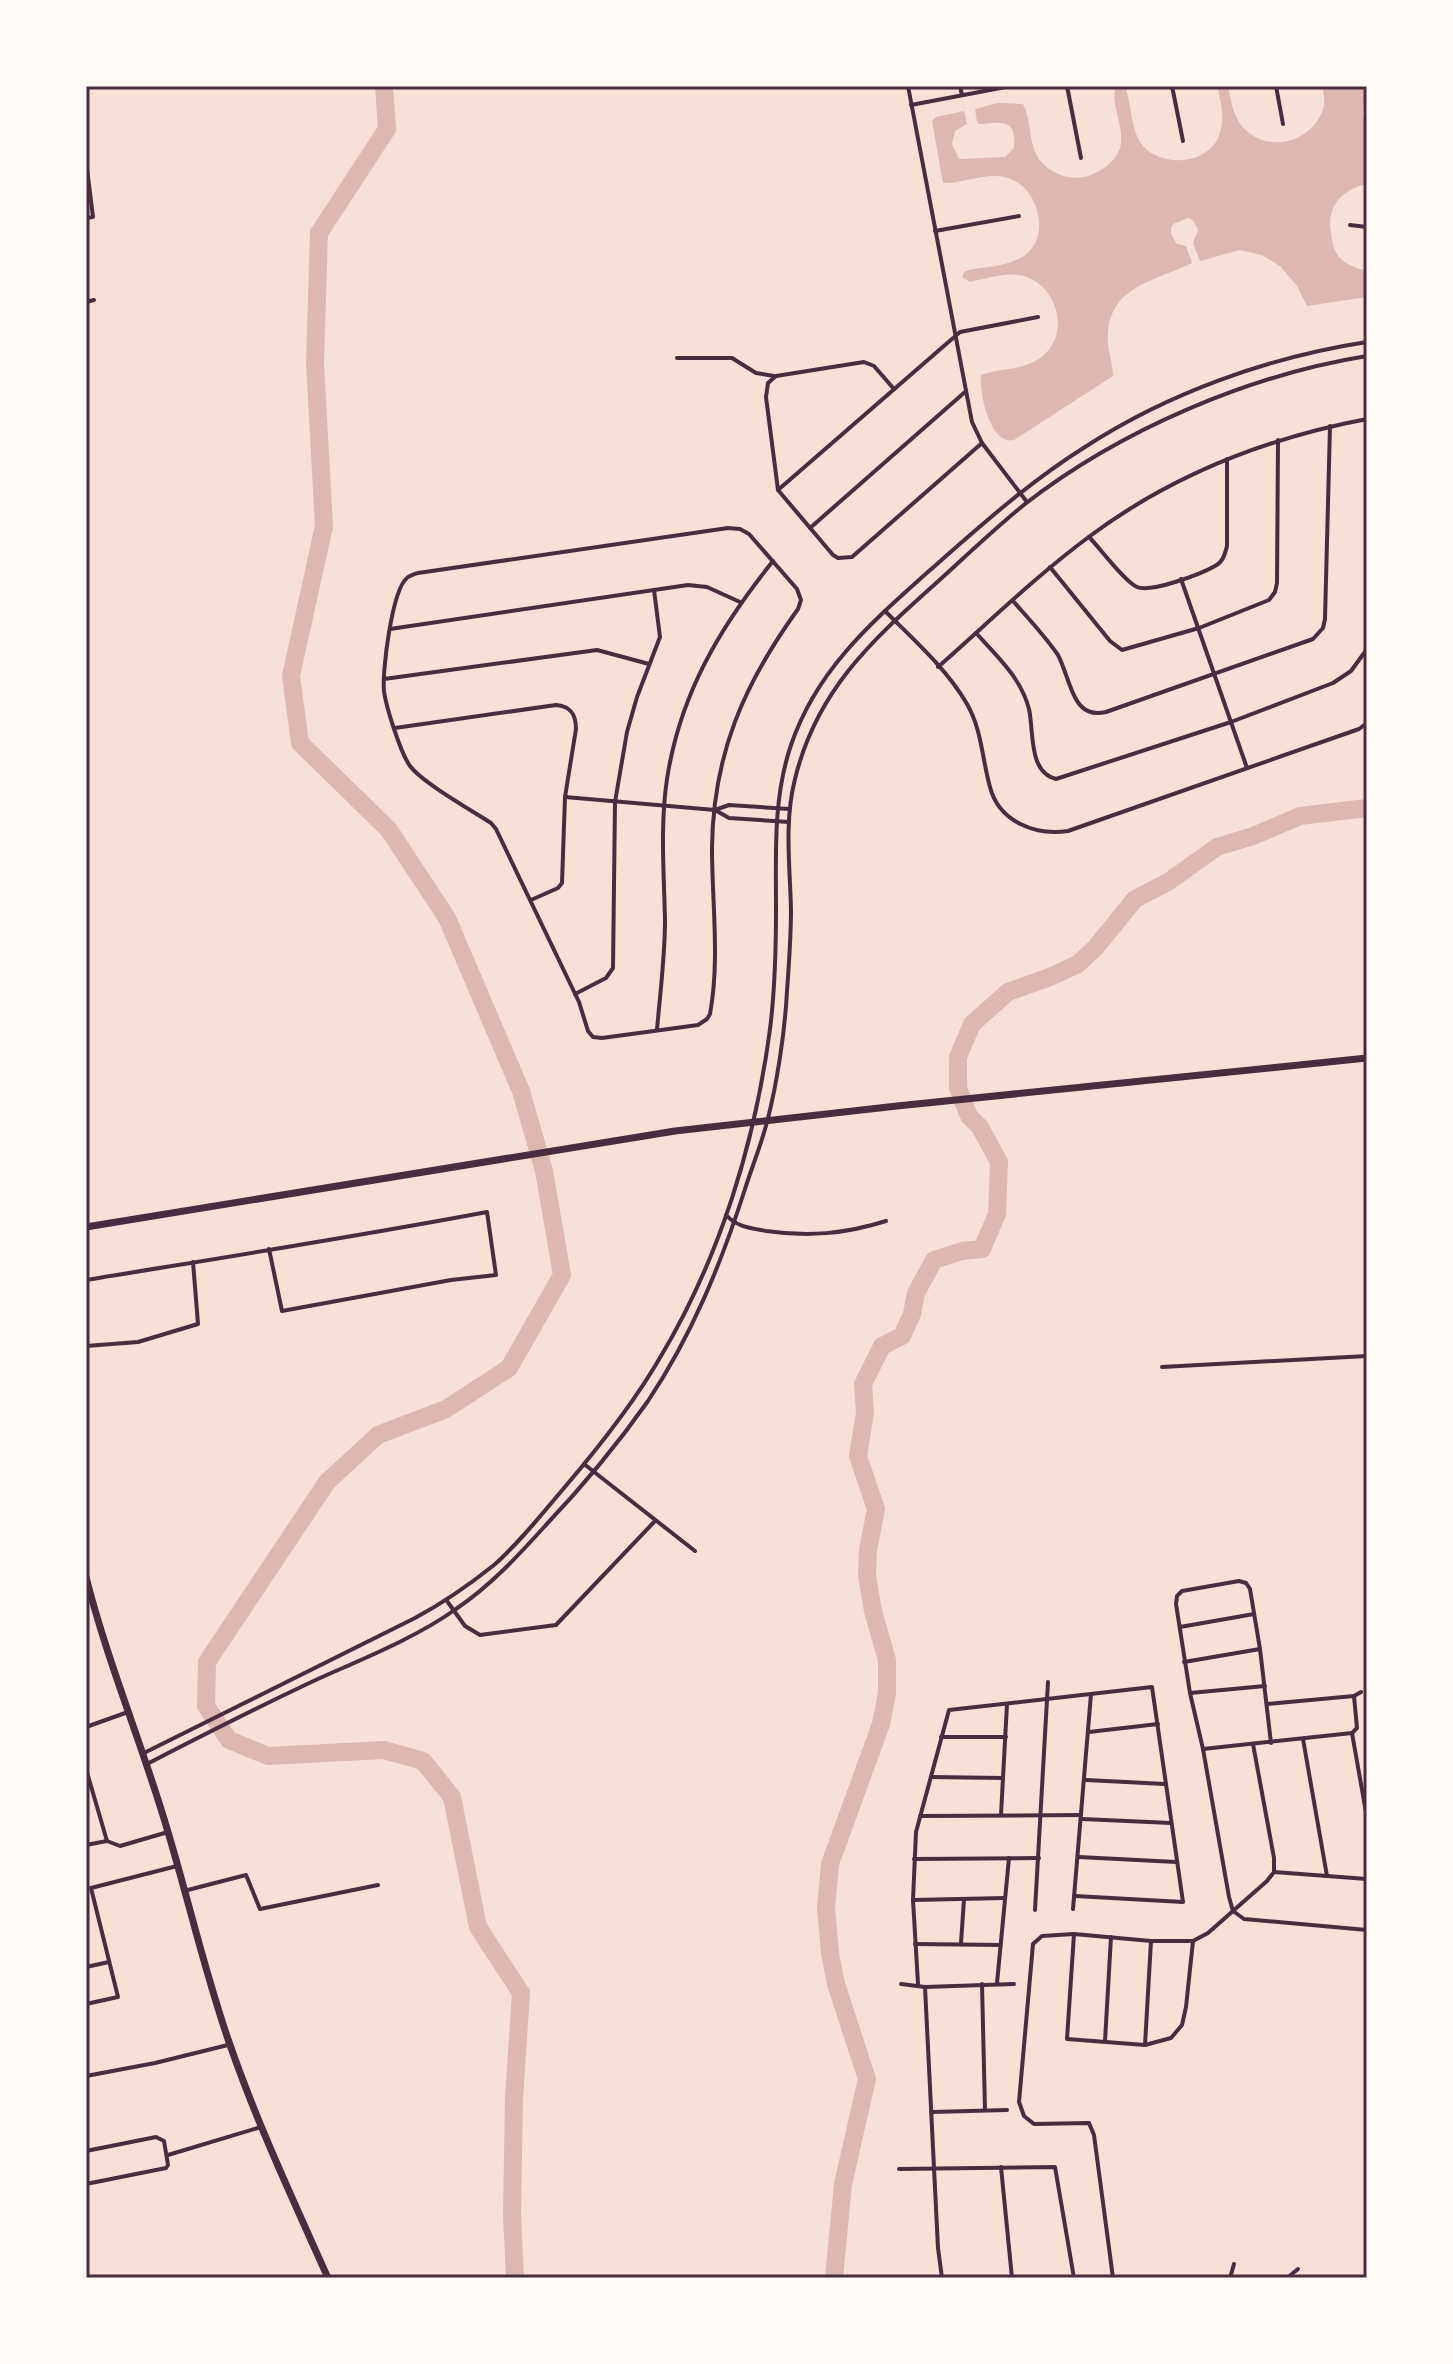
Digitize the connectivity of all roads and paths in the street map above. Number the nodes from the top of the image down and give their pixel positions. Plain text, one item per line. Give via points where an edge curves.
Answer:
1 (908, 86) edge
2 (960, 86) edge
3 (1011, 86) edge
4 (1067, 86) edge
5 (1172, 86) edge
6 (1276, 86) edge
7 (962, 95) junction
8 (911, 105) junction
9 (1283, 124) dead end
10 (1183, 141) dead end
11 (1081, 158) dead end
12 (86, 161) edge
13 (1019, 216) dead end
14 (86, 218) edge
15 (1350, 225) dead end
16 (1367, 227) edge
17 (935, 231) junction
18 (94, 300) dead end
19 (86, 302) edge
20 (1038, 317) dead end
21 (954, 337) junction
22 (1367, 342) edge
23 (1367, 356) edge
24 (677, 358) dead end
25 (776, 376) junction
26 (894, 389) junction
27 (965, 392) junction
28 (1367, 419) edge
29 (1330, 426) junction
30 (1278, 440) junction
31 (982, 443) junction
32 (1227, 459) junction
33 (778, 490) junction
34 (1020, 494) junction
35 (1027, 502) junction
36 (810, 529) junction
37 (1089, 537) junction
38 (773, 561) junction
39 (1050, 567) junction
40 (1181, 579) junction
41 (654, 590) junction
42 (1013, 601) junction
43 (740, 602) junction
44 (885, 611) junction
45 (894, 620) junction
46 (1199, 628) junction
47 (390, 629) junction
48 (976, 633) junction
49 (1367, 649) edge
50 (649, 664) junction
51 (938, 667) junction
52 (1214, 673) junction
53 (384, 679) junction
54 (1231, 722) junction
55 (1367, 723) edge
56 (395, 728) junction
57 (1247, 768) junction
58 (565, 797) junction
59 (615, 802) junction
60 (664, 806) junction
61 (777, 808) junction
62 (789, 809) junction
63 (715, 810) junction
64 (777, 821) junction
65 (789, 822) junction
66 (531, 900) junction
67 (575, 994) junction
68 (657, 1030) junction
69 (1367, 1058) edge
70 (768, 1120) junction
71 (753, 1122) junction
72 (726, 1215) junction
73 (886, 1221) dead end
74 (734, 1224) junction
75 (86, 1227) edge
76 (269, 1249) junction
77 (193, 1262) junction
78 (86, 1280) edge
79 (86, 1346) edge
80 (1367, 1356) edge
81 (1162, 1367) dead end
82 (584, 1464) junction
83 (594, 1472) junction
84 (655, 1521) junction
85 (695, 1551) dead end
86 (86, 1577) edge
87 (447, 1600) junction
88 (454, 1611) junction
89 (1254, 1614) junction
90 (1180, 1627) junction
91 (1260, 1649) junction
92 (1184, 1662) junction
93 (1048, 1682) dead end
94 (1265, 1686) junction
95 (1361, 1692) dead end
96 (1190, 1693) junction
97 (1091, 1694) junction
98 (1354, 1696) junction
99 (1047, 1698) junction
100 (1007, 1704) junction
101 (1267, 1704) junction
102 (128, 1712) junction
103 (1158, 1724) junction
104 (86, 1727) edge
105 (1089, 1732) junction
106 (1352, 1733) junction
107 (941, 1737) junction
108 (1006, 1737) junction
109 (1303, 1739) junction
110 (1271, 1743) junction
111 (1253, 1744) junction
112 (1203, 1749) junction
113 (142, 1754) junction
114 (146, 1765) junction
115 (86, 1769) edge
116 (931, 1777) junction
117 (1003, 1778) junction
118 (1086, 1780) junction
119 (1165, 1784) junction
120 (94, 1793) junction
121 (86, 1795) edge
122 (1042, 1814) junction
123 (1001, 1815) junction
124 (920, 1816) junction
125 (1082, 1817) junction
126 (1367, 1818) edge
127 (1171, 1823) junction
128 (168, 1832) junction
129 (107, 1841) junction
130 (86, 1845) edge
131 (1079, 1857) junction
132 (1009, 1858) junction
133 (1039, 1858) junction
134 (914, 1859) junction
135 (1177, 1862) junction
136 (177, 1866) junction
137 (1274, 1872) junction
138 (1327, 1876) junction
139 (1367, 1879) edge
140 (378, 1885) dead end
141 (184, 1891) junction
142 (1075, 1896) junction
143 (1005, 1898) junction
144 (964, 1899) junction
145 (913, 1900) junction
146 (1073, 1909) dead end
147 (1035, 1910) dead end
148 (1233, 1911) junction
149 (1367, 1930) edge
150 (1074, 1934) junction
151 (1111, 1937) junction
152 (1151, 1941) junction
153 (1193, 1941) junction
154 (961, 1943) junction
155 (915, 1944) junction
156 (1000, 1945) junction
157 (109, 1962) junction
158 (86, 1967) edge
159 (997, 1983) junction
160 (901, 1984) dead end
161 (918, 1984) junction
162 (982, 1984) junction
163 (1014, 1984) dead end
164 (925, 1987) junction
165 (86, 2004) edge
166 (1105, 2041) junction
167 (230, 2045) junction
168 (1145, 2045) junction
169 (86, 2076) edge
170 (985, 2110) junction
171 (1007, 2110) dead end
172 (931, 2112) junction
173 (261, 2127) junction
174 (86, 2151) edge
175 (167, 2156) junction
176 (1001, 2167) junction
177 (899, 2169) dead end
178 (933, 2169) junction
179 (86, 2184) edge
180 (1234, 2264) dead end
181 (1298, 2269) dead end
182 (328, 2278) edge
183 (942, 2278) edge
184 (1012, 2278) edge
185 (1074, 2278) edge
186 (1113, 2278) edge
187 (1230, 2278) edge
188 (1287, 2278) edge

1 - 8 street
2 - 7 street
3 - 7 street
4 - 11 street
5 - 10 street
6 - 9 street
7 - 8 street
8 - 17 street
12 - 14 street via 93,217
13 - 17 street
15 - 16 street
17 - 21 street
18 - 19 street
20 - 21 street
21 - 26 street
21 - 27 street
22 - 34 street via 1296,356 1186,394 1084,447
23 - 35 street via 1301,370 1191,407 1093,458
24 - 25 street via 732,358 756,373
25 - 26 street via 864,362
25 - 33 street via 768,383 766,397
26 - 33 street
27 - 31 street
27 - 36 street
28 - 29 street
29 - 30 street
29 - 52 street via 1323,628 1313,639
30 - 32 street
30 - 46 street via 1275,592 1269,600
31 - 34 street
31 - 36 street via 852,557 833,555
32 - 37 street via 1160,491
32 - 40 street via 1224,557
33 - 36 street
34 - 35 street
34 - 44 street
35 - 45 street
37 - 39 street
37 - 40 street via 1134,586 1153,589
38 - 43 street
38 - 47 street via 745,531 728,528 418,573 401,586
38 - 63 street via 797,589 800,606 760,665 736,717
39 - 42 street
39 - 46 street via 1117,648 1127,650
40 - 46 street
41 - 43 street via 700,586
41 - 47 street
41 - 50 street via 660,637
42 - 48 street
42 - 52 street via 1056,653 1077,701 1092,713
43 - 60 street via 689,699 672,752
44 - 45 street
44 - 61 street via 835,663 802,716
45 - 51 street
45 - 62 street via 828,696 802,750
46 - 52 street
47 - 53 street
48 - 51 street
48 - 54 street via 1020,685 1037,764 1050,778
49 - 54 street via 1351,671 1333,683
50 - 53 street via 597,650
50 - 59 street via 627,732
51 - 57 street via 975,719 997,802 1016,822 1040,832 1068,831
52 - 54 street
53 - 56 street
54 - 57 street
55 - 57 street
56 - 58 street via 564,706 576,722
56 - 66 street via 417,774 496,829
58 - 59 street
58 - 66 street via 562,883
59 - 60 street
59 - 67 street via 613,968 606,978
60 - 63 street
60 - 68 street via 664,958
61 - 62 street
61 - 63 street via 729,805
61 - 64 street
62 - 65 street
63 - 64 street via 729,818
63 - 68 street via 710,1014 698,1025
64 - 65 street
64 - 71 street via 770,1028
65 - 70 street via 787,996
66 - 67 street
67 - 68 street via 593,1037
69 - 70 main road
70 - 71 main road
70 - 74 street
71 - 72 street
71 - 75 main road
72 - 74 street
72 - 82 street via 696,1290 661,1356
73 - 74 street via 817,1235
74 - 83 street via 691,1329 647,1401
76 - 76 street via 487,1212 496,1275 282,1311
76 - 77 street
77 - 78 street
77 - 79 street via 198,1324 138,1342
80 - 81 street
82 - 83 street
82 - 87 street via 496,1563
83 - 84 street
83 - 88 street via 504,1572
84 - 85 street
84 - 88 street via 556,1625 480,1635
86 - 102 main road
87 - 88 street
87 - 113 street
88 - 114 street
89 - 90 street
89 - 90 street via 1246,1583 1220,1584 1177,1596
89 - 91 street
90 - 92 street
91 - 92 street
91 - 94 street
92 - 96 street
93 - 99 street
94 - 96 street
94 - 101 street
95 - 98 street
96 - 112 street
97 - 99 street
97 - 103 street via 1152,1687
97 - 105 street
98 - 101 street
98 - 106 street via 1357,1728
99 - 100 street
99 - 122 street
100 - 107 street via 949,1710
100 - 108 street
101 - 110 street
102 - 104 street
102 - 113 main road
103 - 105 street
103 - 119 street
105 - 118 street
106 - 109 street
106 - 126 street
107 - 108 street
107 - 116 street
108 - 117 street
109 - 110 street
109 - 138 street
110 - 111 street
111 - 112 street
111 - 137 street
112 - 148 street
113 - 114 main road
114 - 128 main road
115 - 120 street
116 - 117 street
116 - 124 street
117 - 123 street
118 - 119 street
118 - 125 street
119 - 127 street
120 - 121 street
120 - 129 street
122 - 123 street
122 - 125 street
122 - 133 street
123 - 124 street
124 - 134 street
125 - 127 street
125 - 131 street
127 - 135 street
128 - 129 street via 120,1846
128 - 136 main road
129 - 130 street
131 - 135 street
131 - 142 street
132 - 133 street
132 - 134 street
132 - 143 street
133 - 147 street
134 - 145 street
135 - 142 street via 1183,1902
136 - 141 main road
136 - 157 street via 91,1888
137 - 138 street
137 - 148 street
138 - 139 street
140 - 141 street via 260,1909 246,1875
141 - 167 main road
142 - 146 street
143 - 144 street
143 - 156 street
144 - 145 street
144 - 154 street
145 - 155 street
148 - 149 street via 1244,1919
148 - 153 street
150 - 151 street
150 - 166 street via 1067,2039
150 - 186 street via 1042,1936 1033,1944 1019,2102 1034,2124 1089,2123
151 - 152 street
151 - 166 street
152 - 153 street
152 - 168 street
153 - 168 street via 1182,2025 1171,2038
154 - 155 street
154 - 156 street
155 - 161 street
156 - 159 street
157 - 158 street
157 - 165 street via 118,1997
159 - 162 street
159 - 163 street
160 - 161 street
161 - 164 street
162 - 164 street
162 - 170 street
164 - 172 street
166 - 168 street
167 - 169 street
167 - 173 main road
170 - 171 street
170 - 172 street
172 - 178 street
173 - 175 street
173 - 182 main road
174 - 175 street via 156,2137 164,2141
175 - 179 street via 166,2168
176 - 178 street
176 - 184 street
176 - 185 street via 1055,2167
177 - 178 street
178 - 183 street
180 - 187 street
181 - 188 street

